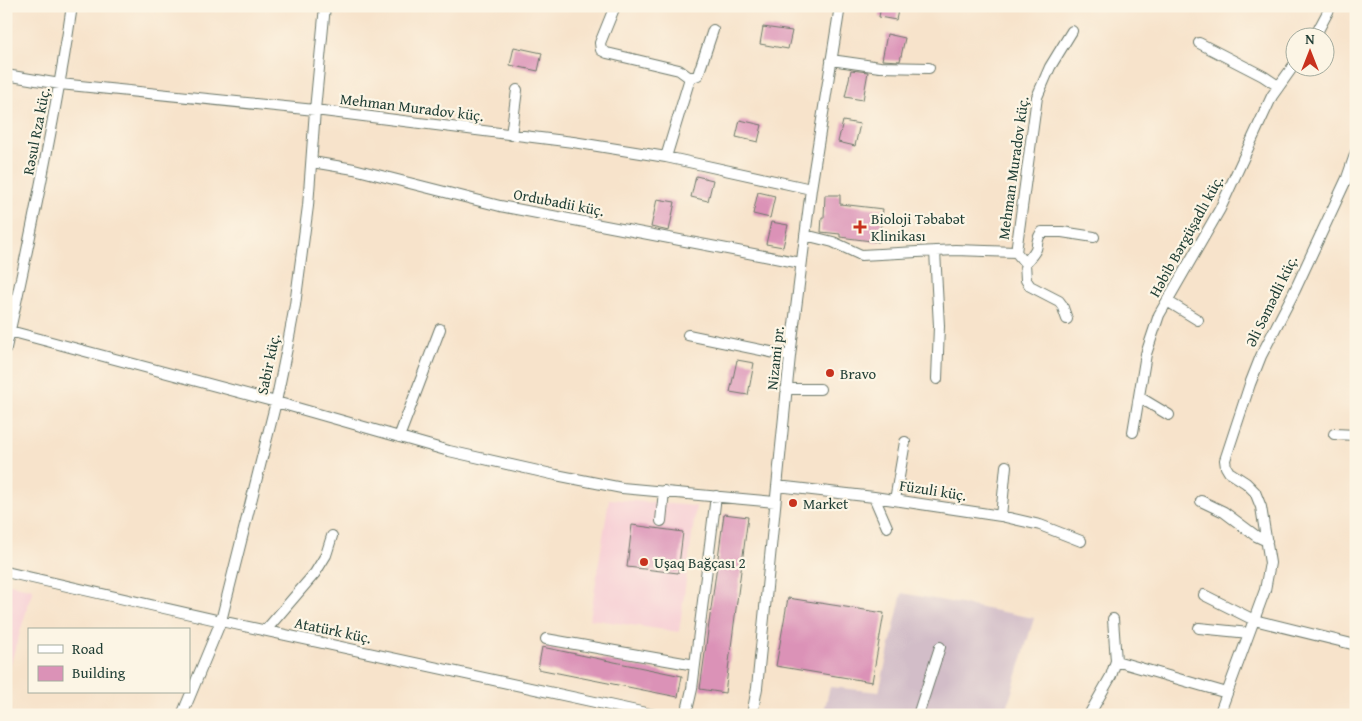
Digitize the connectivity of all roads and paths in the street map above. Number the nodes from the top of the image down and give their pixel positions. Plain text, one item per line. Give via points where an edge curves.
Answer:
1 (72, 6) edge
2 (325, 6) edge
3 (615, 6) edge
4 (840, 6) edge
5 (1331, 6) edge
6 (1319, 28) edge
7 (713, 30) dead end
8 (1072, 31) dead end
9 (1199, 43) dead end
10 (832, 60) junction
11 (929, 68) dead end
12 (6, 75) edge
13 (690, 78) junction
14 (1284, 78) edge
15 (60, 84) junction
16 (1278, 86) junction
17 (517, 90) dead end
18 (315, 110) junction
19 (511, 134) junction
20 (1356, 152) edge
21 (666, 157) junction
22 (312, 162) junction
23 (811, 189) junction
24 (805, 235) junction
25 (1094, 237) dead end
26 (935, 251) junction
27 (1016, 252) junction
28 (801, 263) junction
29 (1025, 263) junction
30 (1167, 301) junction
31 (1067, 319) dead end
32 (1198, 320) dead end
33 (440, 328) dead end
34 (8, 330) edge
35 (688, 335) dead end
36 (6, 348) edge
37 (790, 356) junction
38 (937, 378) dead end
39 (786, 389) junction
40 (820, 389) dead end
41 (1139, 397) junction
42 (276, 402) junction
43 (1169, 415) dead end
44 (1133, 432) dead end
45 (1334, 434) dead end
46 (1356, 435) edge
47 (399, 437) junction
48 (905, 442) dead end
49 (1006, 466) dead end
50 (777, 486) junction
51 (664, 491) junction
52 (716, 496) junction
53 (874, 497) junction
54 (895, 500) junction
55 (1201, 501) dead end
56 (775, 502) junction
57 (1001, 516) junction
58 (661, 521) dead end
59 (887, 527) dead end
60 (332, 536) dead end
61 (1080, 541) dead end
62 (1267, 542) junction
63 (6, 572) edge
64 (1204, 595) dead end
65 (221, 620) junction
66 (1113, 620) dead end
67 (1254, 620) junction
68 (1199, 628) dead end
69 (266, 630) junction
70 (1249, 634) junction
71 (546, 639) dead end
72 (1356, 645) edge
73 (940, 647) dead end
74 (1116, 661) junction
75 (695, 665) junction
76 (1227, 693) junction
77 (182, 715) edge
78 (655, 715) edge
79 (686, 715) edge
80 (752, 715) edge
81 (918, 715) edge
82 (1089, 715) edge
83 (1219, 715) edge

1 - 15 street, Rəsul Rza küç.
2 - 18 street, Sabir küç.
3 - 13 street via 600,43 601,50 679,70
4 - 10 street, Nizami pr.
5 - 6 street
7 - 13 street via 698,75
8 - 27 street, Mehman Muradov küç. via 1050,67 1037,97
9 - 16 street
10 - 11 street via 880,67
10 - 23 street, Nizami pr.
12 - 15 street, Mehman Muradov küç.
13 - 21 street
14 - 16 street, Həbib Bərgüşadlı küç.
15 - 18 street, Mehman Muradov küç.
15 - 34 street, Rəsul Rza küç. via 34,225
16 - 30 street, Həbib Bərgüşadlı küç. via 1220,209
17 - 19 street
18 - 19 street, Mehman Muradov küç.
18 - 22 street, Sabir küç.
19 - 21 street, Mehman Muradov küç.
20 - 62 street, Əli Səmədli küç. via 1295,290 1261,356 1225,460 1229,472 1255,492 1262,507
21 - 23 street, Mehman Muradov küç.
22 - 28 street, Ordubadii küç. via 354,169 500,206
22 - 42 street, Sabir küç. via 295,305
23 - 24 street, Nizami pr.
24 - 26 street, Mehman Muradov küç. via 833,242 861,255
24 - 28 street, Nizami pr.
25 - 29 street via 1042,232 1036,249
26 - 27 street, Mehman Muradov küç.
26 - 38 street via 939,326
27 - 29 street
28 - 37 street, Nizami pr.
29 - 31 street via 1026,280 1030,286 1059,301
30 - 32 street
30 - 41 street, Həbib Bərgüşadlı küç. via 1146,354
33 - 47 street
34 - 36 street, Rəsul Rza küç.
34 - 42 street
35 - 37 street
37 - 39 street, Nizami pr.
39 - 40 street
39 - 50 street, Nizami pr.
41 - 43 street
41 - 44 street, Həbib Bərgüşadlı küç.
42 - 47 street
42 - 65 street, Sabir küç.
45 - 46 street
47 - 51 street via 449,451 622,488
48 - 54 street
49 - 57 street
50 - 53 street, Füzuli küç.
50 - 56 street, Nizami pr.
51 - 52 street
51 - 58 street
52 - 56 street
52 - 75 street
53 - 54 street, Füzuli küç.
53 - 59 street
54 - 57 street, Füzuli küç.
55 - 62 street via 1224,512
56 - 80 street, Nizami pr.
57 - 61 street, Füzuli küç. via 1040,525
60 - 69 street via 326,556 315,573
62 - 67 street via 1269,575
63 - 65 street, Atatürk küç.
64 - 67 street
65 - 69 street, Atatürk küç.
65 - 77 street, Sabir küç.
66 - 74 street
67 - 70 street
67 - 72 street
68 - 70 street
69 - 78 street, Atatürk küç.
70 - 76 street
71 - 75 street
73 - 81 street
74 - 76 street
74 - 82 street
75 - 79 street
76 - 83 street

